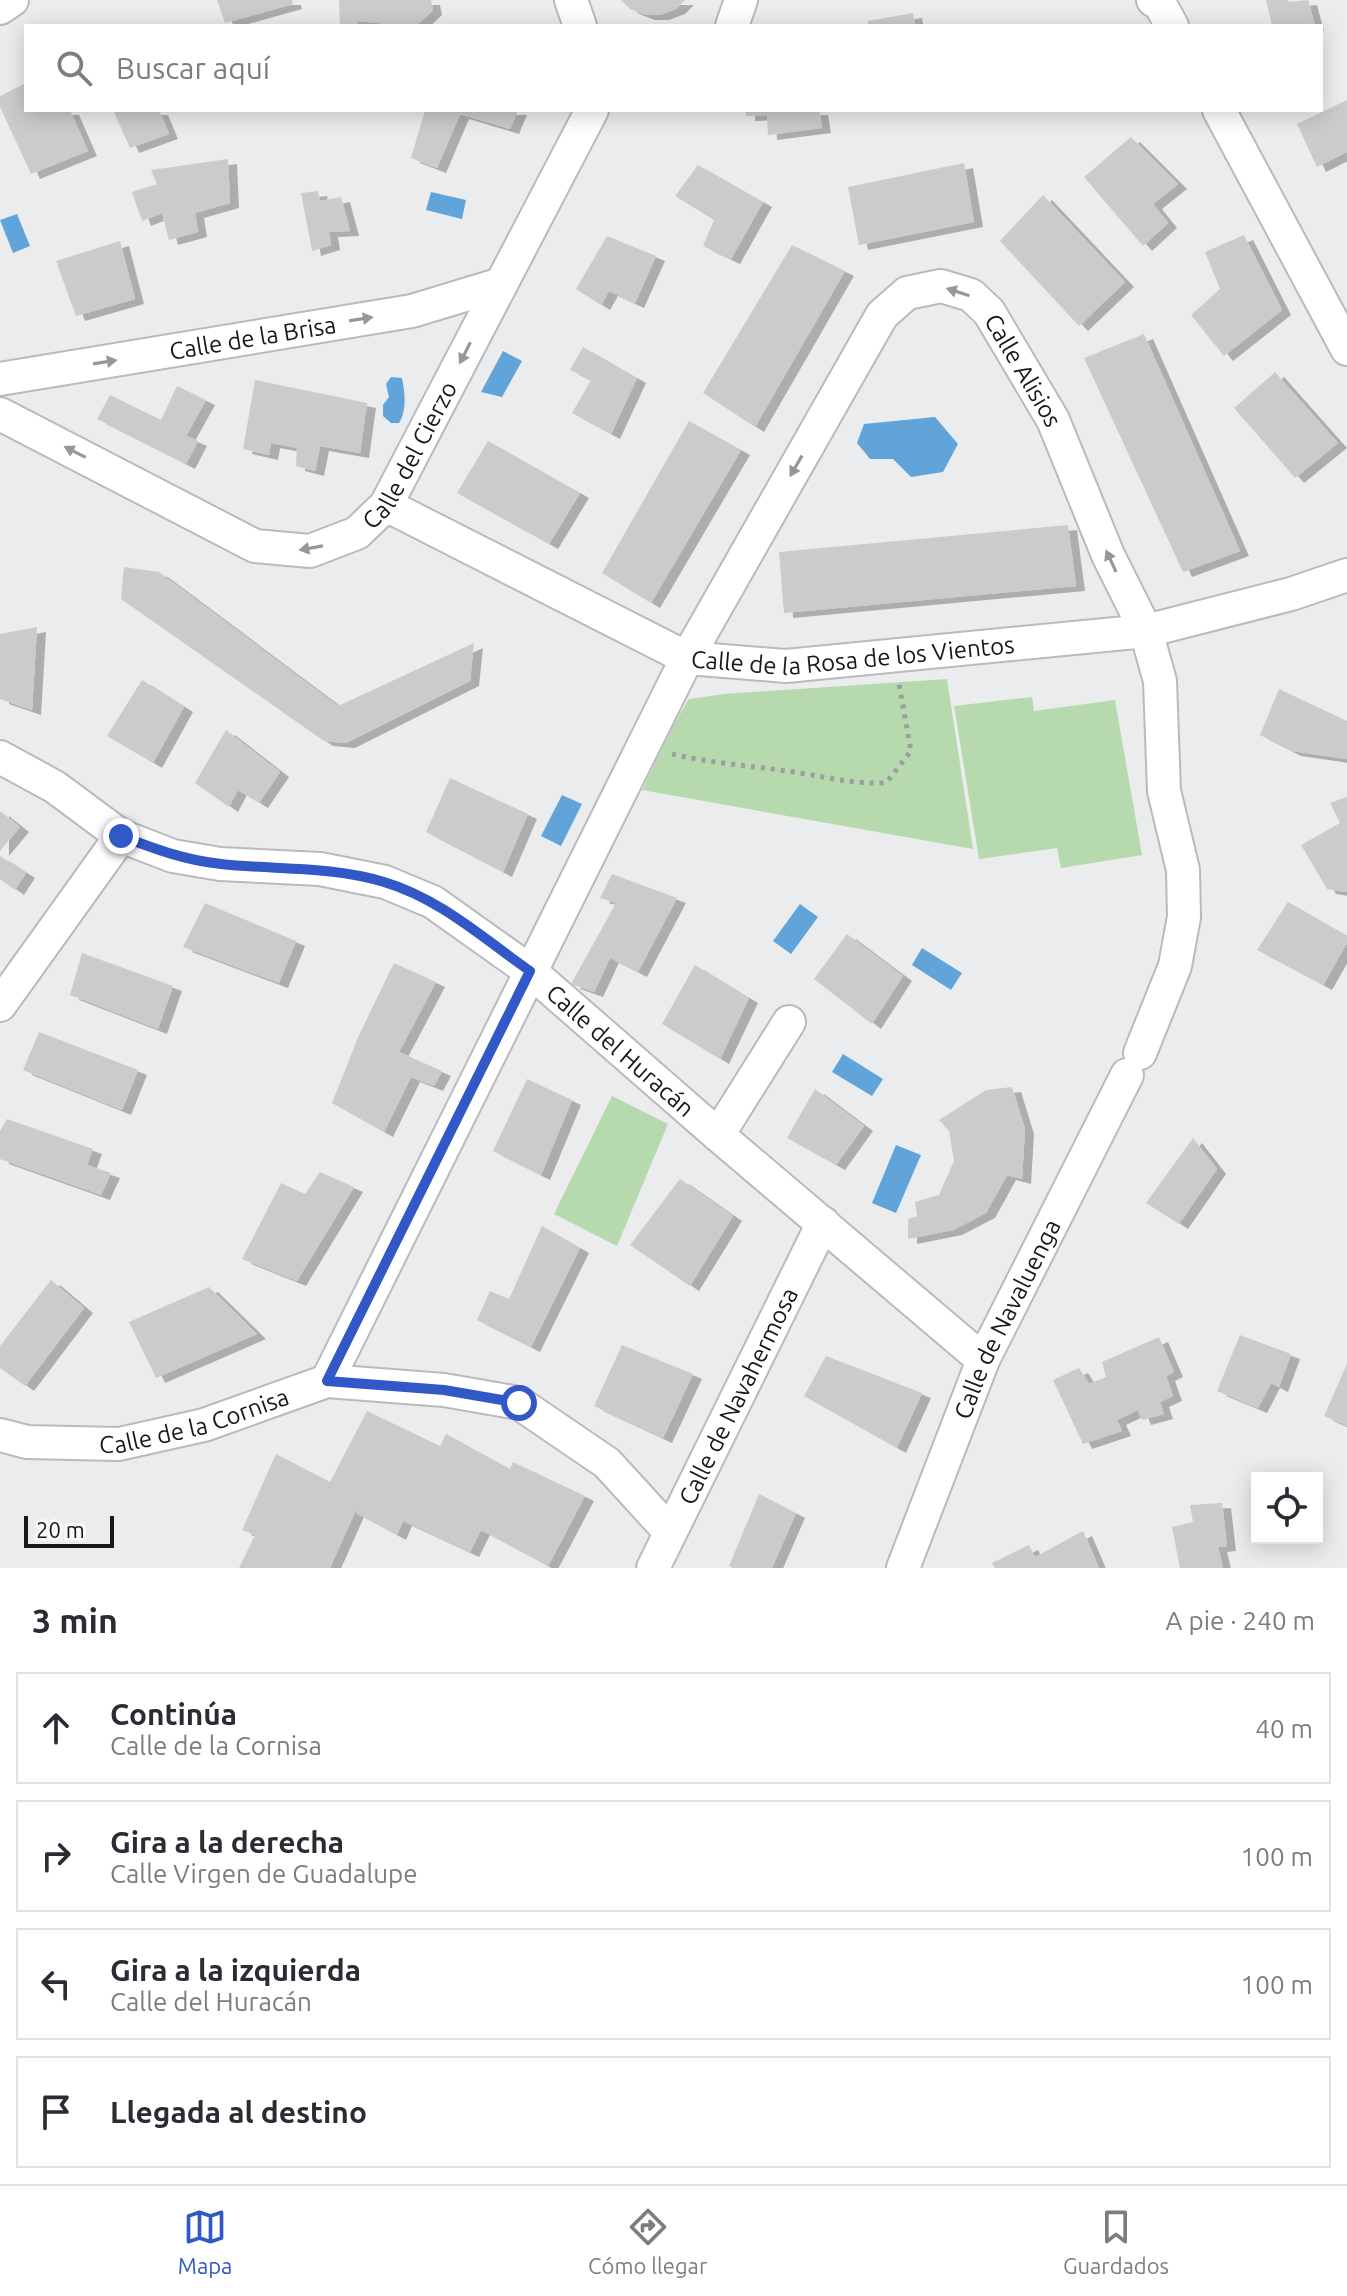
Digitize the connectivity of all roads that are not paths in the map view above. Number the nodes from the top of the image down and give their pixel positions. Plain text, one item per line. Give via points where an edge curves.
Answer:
1 (571, 0) edge
2 (741, 0) edge
3 (579, 24) edge
4 (733, 24) edge
5 (591, 112) edge
6 (1220, 112) edge
7 (501, 284) junction
8 (1347, 349) edge
9 (0, 379) edge
10 (0, 414) edge
11 (386, 505) junction
12 (1347, 575) edge
13 (1146, 631) junction
14 (687, 658) junction
15 (0, 757) edge
16 (121, 836) junction
17 (530, 971) junction
18 (0, 1005) edge
19 (789, 1022) dead end
20 (1134, 1064) joint
21 (718, 1135) junction
22 (823, 1223) junction
23 (983, 1360) junction
24 (327, 1381) junction
25 (0, 1435) edge
26 (670, 1532) junction
27 (653, 1568) edge
28 (903, 1568) edge

1 - 3 street
2 - 4 street
5 - 7 street, Calle del Cierzo
6 - 8 street
9 -> 7 street, Calle de la Brisa via 412,311
7 -> 11 street, Calle del Cierzo
11 -> 10 street, Calle del Cierzo via 357,533 310,551 255,546
11 - 14 street, Calle de la Rosa de los Vientos
12 - 13 street, Calle de la Rosa de los Vientos
13 - 14 street, Calle de la Rosa de los Vientos via 786,666
13 -> 14 street, Calle Alisios via 1108,555 1053,420 989,312 971,295 941,286 907,293 882,315
13 - 20 street, Calle Alisios via 1160,681 1164,791 1183,870 1184,917 1175,966
14 - 17 street, Calle Alisios
15 - 16 street, Calle del Huracán via 55,787
16 - 17 street, Calle del Huracán via 173,856 320,869 385,882 433,902
16 - 18 street
17 - 21 street, Calle del Huracán
17 - 24 street, Calle Alisios
19 - 21 street, Calle del Huracán
20 - 23 street, Calle de Navaluenga
21 - 22 street, Calle del Huracán
22 - 23 street, Calle del Huracán
22 - 26 street, Calle de Navahermosa
23 - 28 street, Calle de Navaluenga
24 - 25 street, Calle de la Cornisa via 204,1425 119,1444 27,1442
24 - 26 street, Calle de la Cornisa via 444,1390 519,1403 607,1463
26 - 27 street, Calle de Navahermosa

